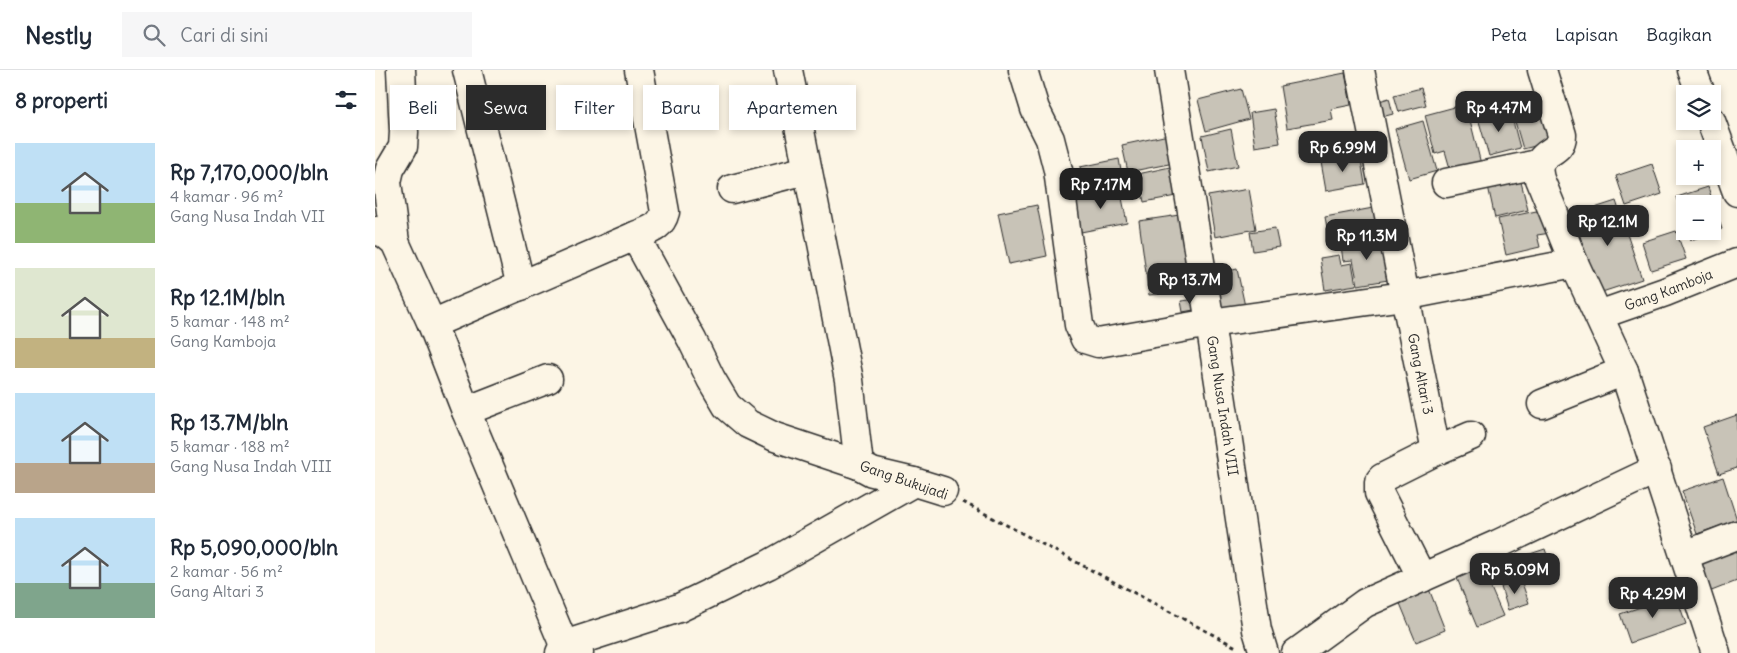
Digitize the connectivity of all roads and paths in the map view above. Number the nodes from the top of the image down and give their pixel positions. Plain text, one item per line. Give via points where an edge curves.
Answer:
1 (401, 70) edge
2 (467, 70) edge
3 (639, 70) edge
4 (788, 70) edge
5 (1023, 70) edge
6 (1169, 70) edge
7 (1360, 70) edge
8 (1542, 70) edge
9 (1692, 70) edge
10 (1698, 85) edge
11 (1714, 130) edge
12 (1538, 164) junction
13 (807, 170) junction
14 (1446, 183) dead end
15 (732, 189) dead end
16 (1737, 192) edge
17 (646, 231) junction
18 (385, 236) edge
19 (1574, 263) junction
20 (1737, 263) edge
21 (521, 286) junction
22 (1404, 296) junction
23 (1599, 315) junction
24 (1210, 323) junction
25 (432, 324) junction
26 (1624, 371) junction
27 (549, 379) dead end
28 (1542, 404) dead end
29 (466, 411) junction
30 (1471, 436) dead end
31 (1436, 451) junction
32 (859, 465) junction
33 (1657, 469) junction
34 (914, 482) junction
35 (943, 491) joint
36 (1737, 535) edge
37 (1685, 555) junction
38 (1422, 578) junction
39 (568, 650) edge
40 (1708, 651) edge
41 (1253, 652) edge
42 (1296, 653) edge

1 - 18 street via 403,147 390,169 387,182
2 - 21 street
3 - 17 street via 665,212 663,221
4 - 13 street
5 - 24 street via 1035,109 1050,139 1058,170 1079,325 1085,338 1098,343
6 - 24 street, Gang Nusa Indah VIII
7 - 22 street, Gang Altari 3
8 - 12 street via 1562,141
9 - 10 street
11 - 16 street
12 - 14 street
12 - 19 street via 1537,171
13 - 15 street
13 - 32 street via 849,380
17 - 21 street
17 - 32 street, Gang Bukujadi via 692,340 727,406 748,424 775,437
18 - 25 street
19 - 22 street
19 - 23 street
20 - 23 street, Gang Kamboja
21 - 25 street
22 - 24 street
22 - 31 street, Gang Altari 3
23 - 26 street
24 - 41 street, Gang Nusa Indah VIII via 1257,630
25 - 29 street
26 - 28 street
26 - 33 street
27 - 29 street
29 - 39 street
30 - 31 street
31 - 38 street via 1382,478 1378,488
32 - 34 street, Gang Bukujadi via 872,472
33 - 37 street
33 - 38 street
34 - 35 street, Gang Bukujadi
34 - 39 street via 768,565 679,608
35 - 41 path, Gang Bukujadi
36 - 37 street
37 - 40 street
38 - 42 street via 1365,603

